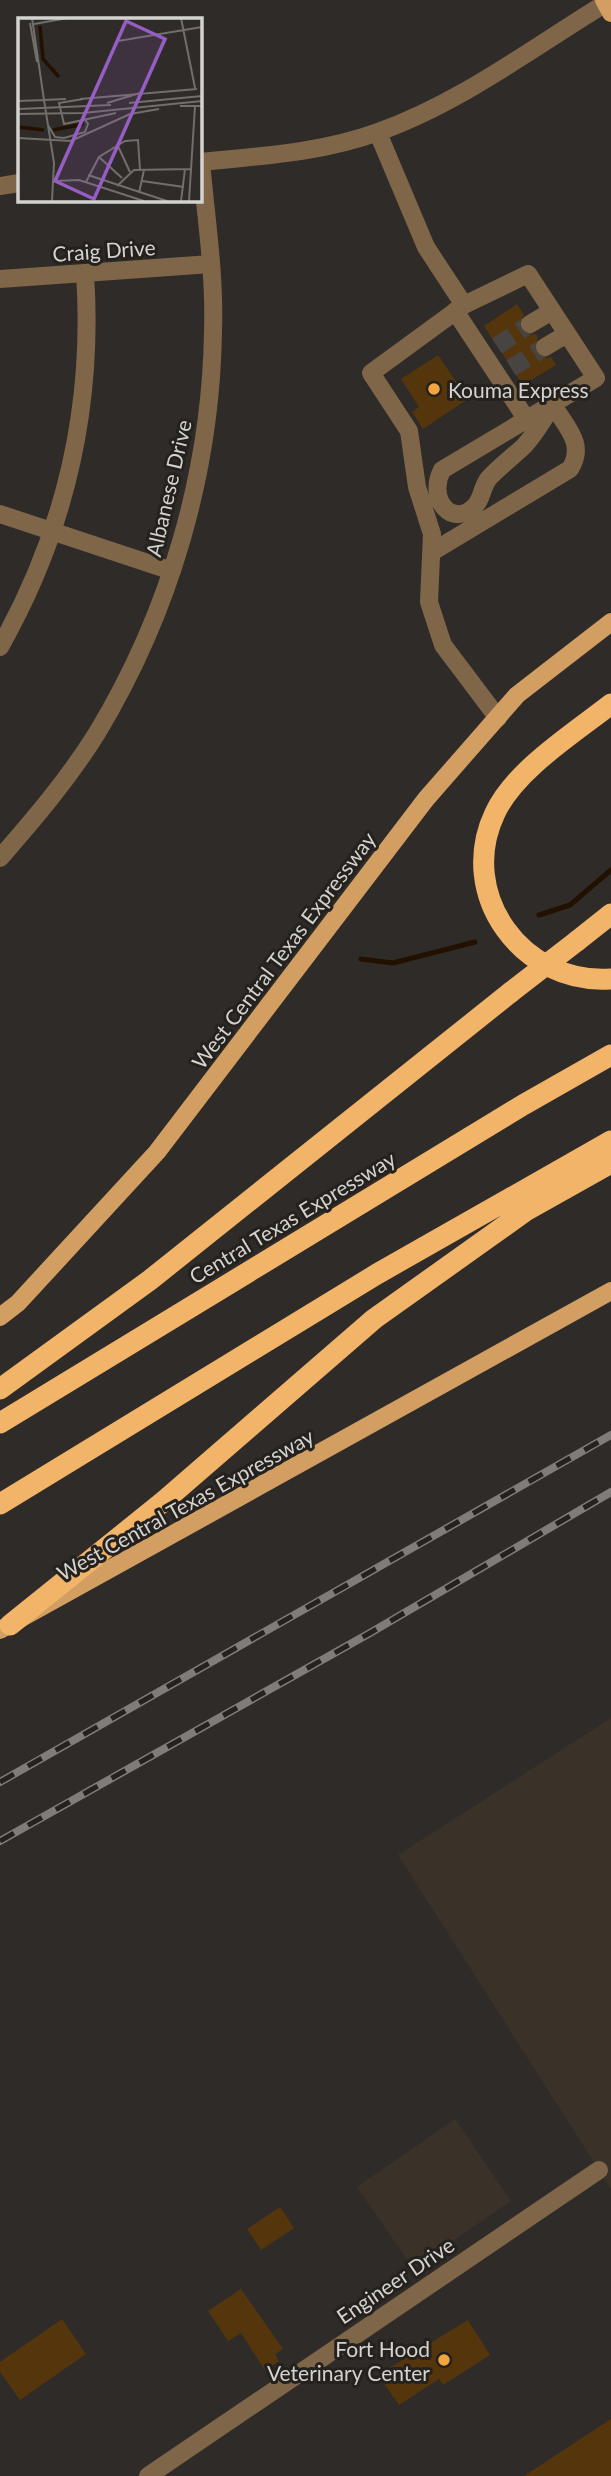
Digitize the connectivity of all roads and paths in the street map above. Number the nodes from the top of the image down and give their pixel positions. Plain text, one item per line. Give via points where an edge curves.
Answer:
1 (607, 5) edge
2 (378, 133) junction
3 (201, 162) edge
4 (201, 171) edge
5 (18, 183) edge
6 (0, 186) edge
7 (211, 264) junction
8 (85, 274) junction
9 (0, 279) edge
10 (460, 308) junction
11 (552, 311) junction
12 (530, 324) tunnel mouth
13 (567, 334) junction
14 (545, 347) tunnel mouth
15 (553, 405) junction
16 (527, 420) junction
17 (0, 514) edge
18 (55, 532) junction
19 (432, 552) junction
20 (172, 571) junction
21 (611, 622) edge
22 (0, 647) edge
23 (611, 704) edge
24 (498, 718) junction
25 (6, 840) edge
26 (0, 858) edge
27 (611, 914) edge
28 (611, 979) edge
29 (611, 1055) edge
30 (611, 1141) edge
31 (611, 1163) edge
32 (611, 1291) edge
33 (0, 1317) edge
34 (0, 1389) edge
35 (0, 1423) edge
36 (0, 1504) edge
37 (5, 1628) edge
38 (599, 2170) dead end
39 (148, 2476) edge

1 - 2 street via 443,105
2 - 3 street via 308,151
2 - 10 street via 426,247
4 - 7 street, Albanese Drive
5 - 6 street
7 - 8 street, Craig Drive
7 - 20 street, Albanese Drive via 214,329 207,423 194,494
8 - 9 street, Craig Drive
8 - 18 street via 84,387
10 - 11 street via 528,274
10 - 16 street via 505,372
10 - 19 street via 371,373 409,431
11 - 12 street
11 - 13 street
13 - 14 street
13 - 15 street via 596,378
15 - 16 street
15 - 16 street via 526,444 487,480 475,506 465,512 444,509 435,490 442,470
15 - 19 street via 578,447 570,469
17 - 18 street
18 - 20 street
18 - 22 street
19 - 24 street via 429,602 443,645
20 - 25 street, Albanese Drive via 144,643 97,733 68,776
21 - 24 main road, West Central Texas Expressway via 517,695
23 - 28 highway via 508,790 487,834 484,878 501,926 533,959 571,977
24 - 33 main road, West Central Texas Expressway via 426,799 158,1152
25 - 26 street, Albanese Drive
27 - 34 highway, bridge via 150,1280
29 - 35 highway, Central Texas Expressway
30 - 36 highway via 377,1274
31 - 37 highway via 527,1210 374,1319 164,1502
32 - 37 main road, West Central Texas Expressway
38 - 39 street, Engineer Drive

